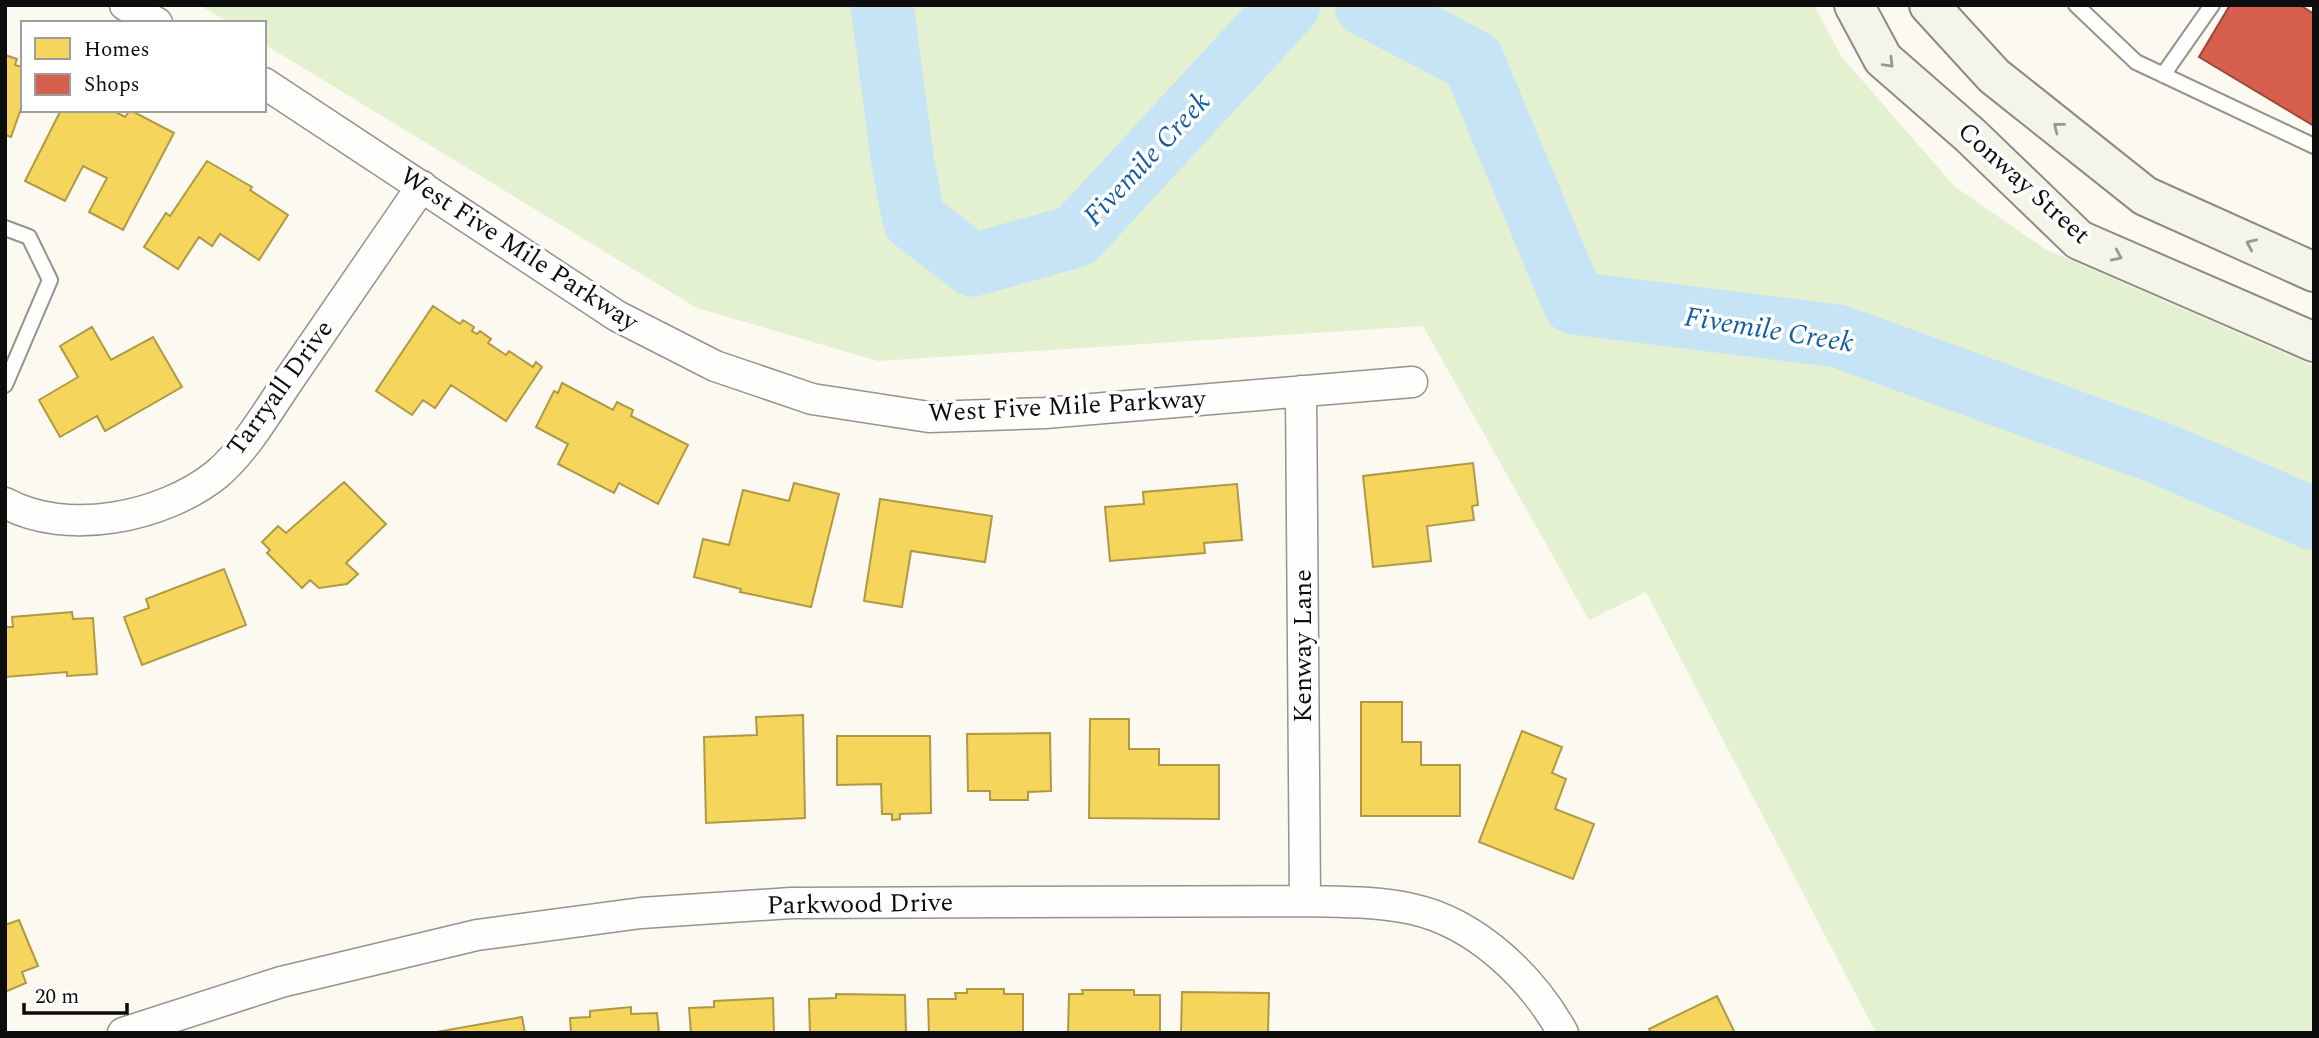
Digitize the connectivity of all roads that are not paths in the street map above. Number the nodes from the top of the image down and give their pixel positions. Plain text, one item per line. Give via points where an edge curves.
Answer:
1 (125, 5) edge
2 (1854, 5) edge
3 (1928, 5) edge
4 (2077, 5) edge
5 (2212, 5) edge
6 (153, 21) edge
7 (2163, 75) junction
8 (266, 84) edge
9 (2314, 146) edge
10 (422, 186) junction
11 (5, 228) edge
12 (2314, 272) edge
13 (2314, 342) edge
14 (1412, 382) dead end
15 (5, 386) edge
16 (1301, 391) junction
17 (5, 503) edge
18 (1305, 901) junction
19 (123, 1033) edge
20 (1563, 1033) edge

1 - 6 street
2 -> 13 street, Conway Street via 1883,60 1970,135 2079,240
12 -> 3 street via 2145,196 1994,76
4 - 7 lane via 2136,62
5 - 7 lane
7 - 9 lane
8 - 10 street, West Five Mile Parkway
10 - 16 street, West Five Mile Parkway via 617,316 715,366 812,399 929,417 1045,413
10 - 17 street, Tarryall Drive via 251,434 216,475 159,508 101,520 55,519
11 - 15 lane via 29,237 50,280
14 - 16 street, West Five Mile Parkway
16 - 18 street, Kenway Lane
18 - 19 street, Parkwood Drive via 791,903 641,913 477,935 281,982
18 - 20 street, Parkwood Drive via 1414,909 1471,933 1514,969

